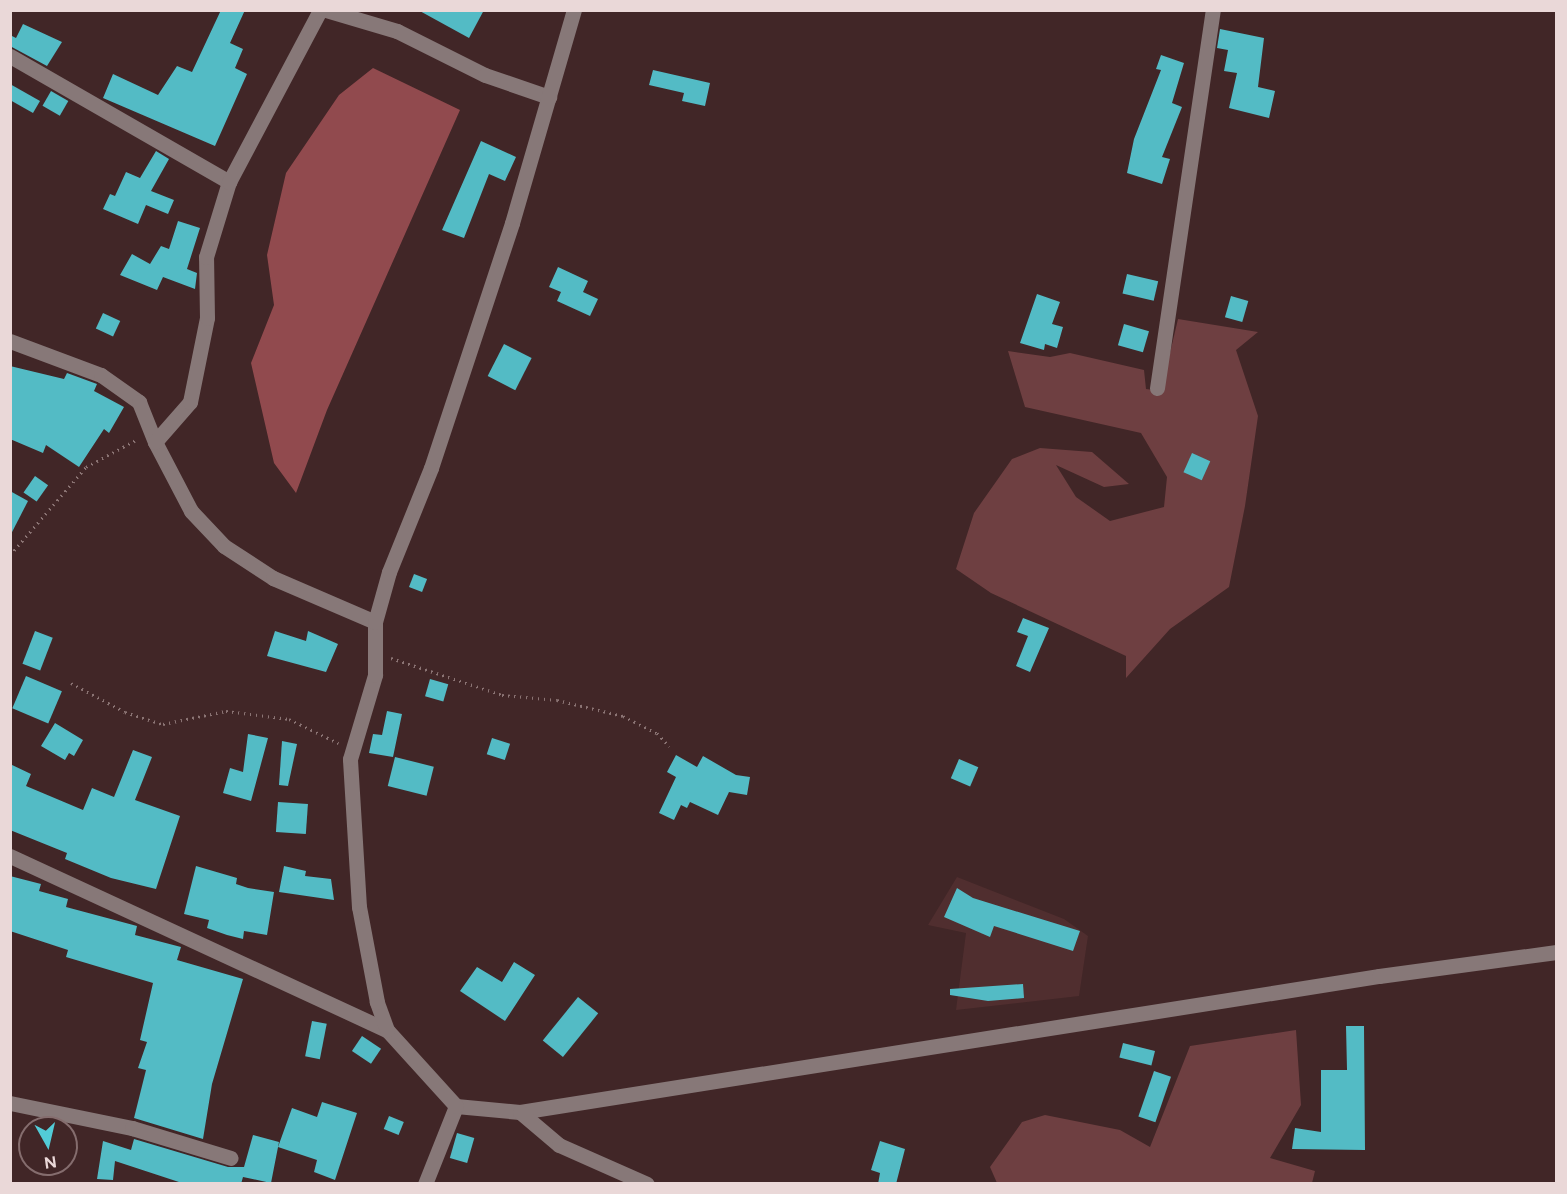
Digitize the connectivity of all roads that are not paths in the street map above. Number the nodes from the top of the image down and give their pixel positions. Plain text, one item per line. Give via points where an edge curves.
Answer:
1 (320, 10) edge
2 (326, 10) edge
3 (574, 10) edge
4 (1213, 10) edge
5 (10, 56) edge
6 (549, 97) junction
7 (229, 182) junction
8 (10, 341) edge
9 (1157, 388) dead end
10 (153, 437) junction
11 (375, 622) junction
12 (10, 856) edge
13 (1557, 952) edge
14 (387, 1030) junction
15 (10, 1102) edge
16 (456, 1106) junction
17 (520, 1112) junction
18 (231, 1158) dead end
19 (425, 1184) edge
20 (647, 1184) edge

1 - 7 street
2 - 6 street via 397,31 485,75
3 - 6 street
4 - 9 street
5 - 7 street
6 - 11 street via 505,246
7 - 10 street via 206,257 207,318 190,402
8 - 10 street via 101,375 139,402
10 - 11 street via 191,511 224,546 273,578
11 - 14 street via 375,675 353,750 359,907
12 - 14 street
13 - 17 street via 1379,976
14 - 16 street
15 - 18 street via 132,1128
16 - 17 street
16 - 19 street
17 - 20 street via 559,1145

